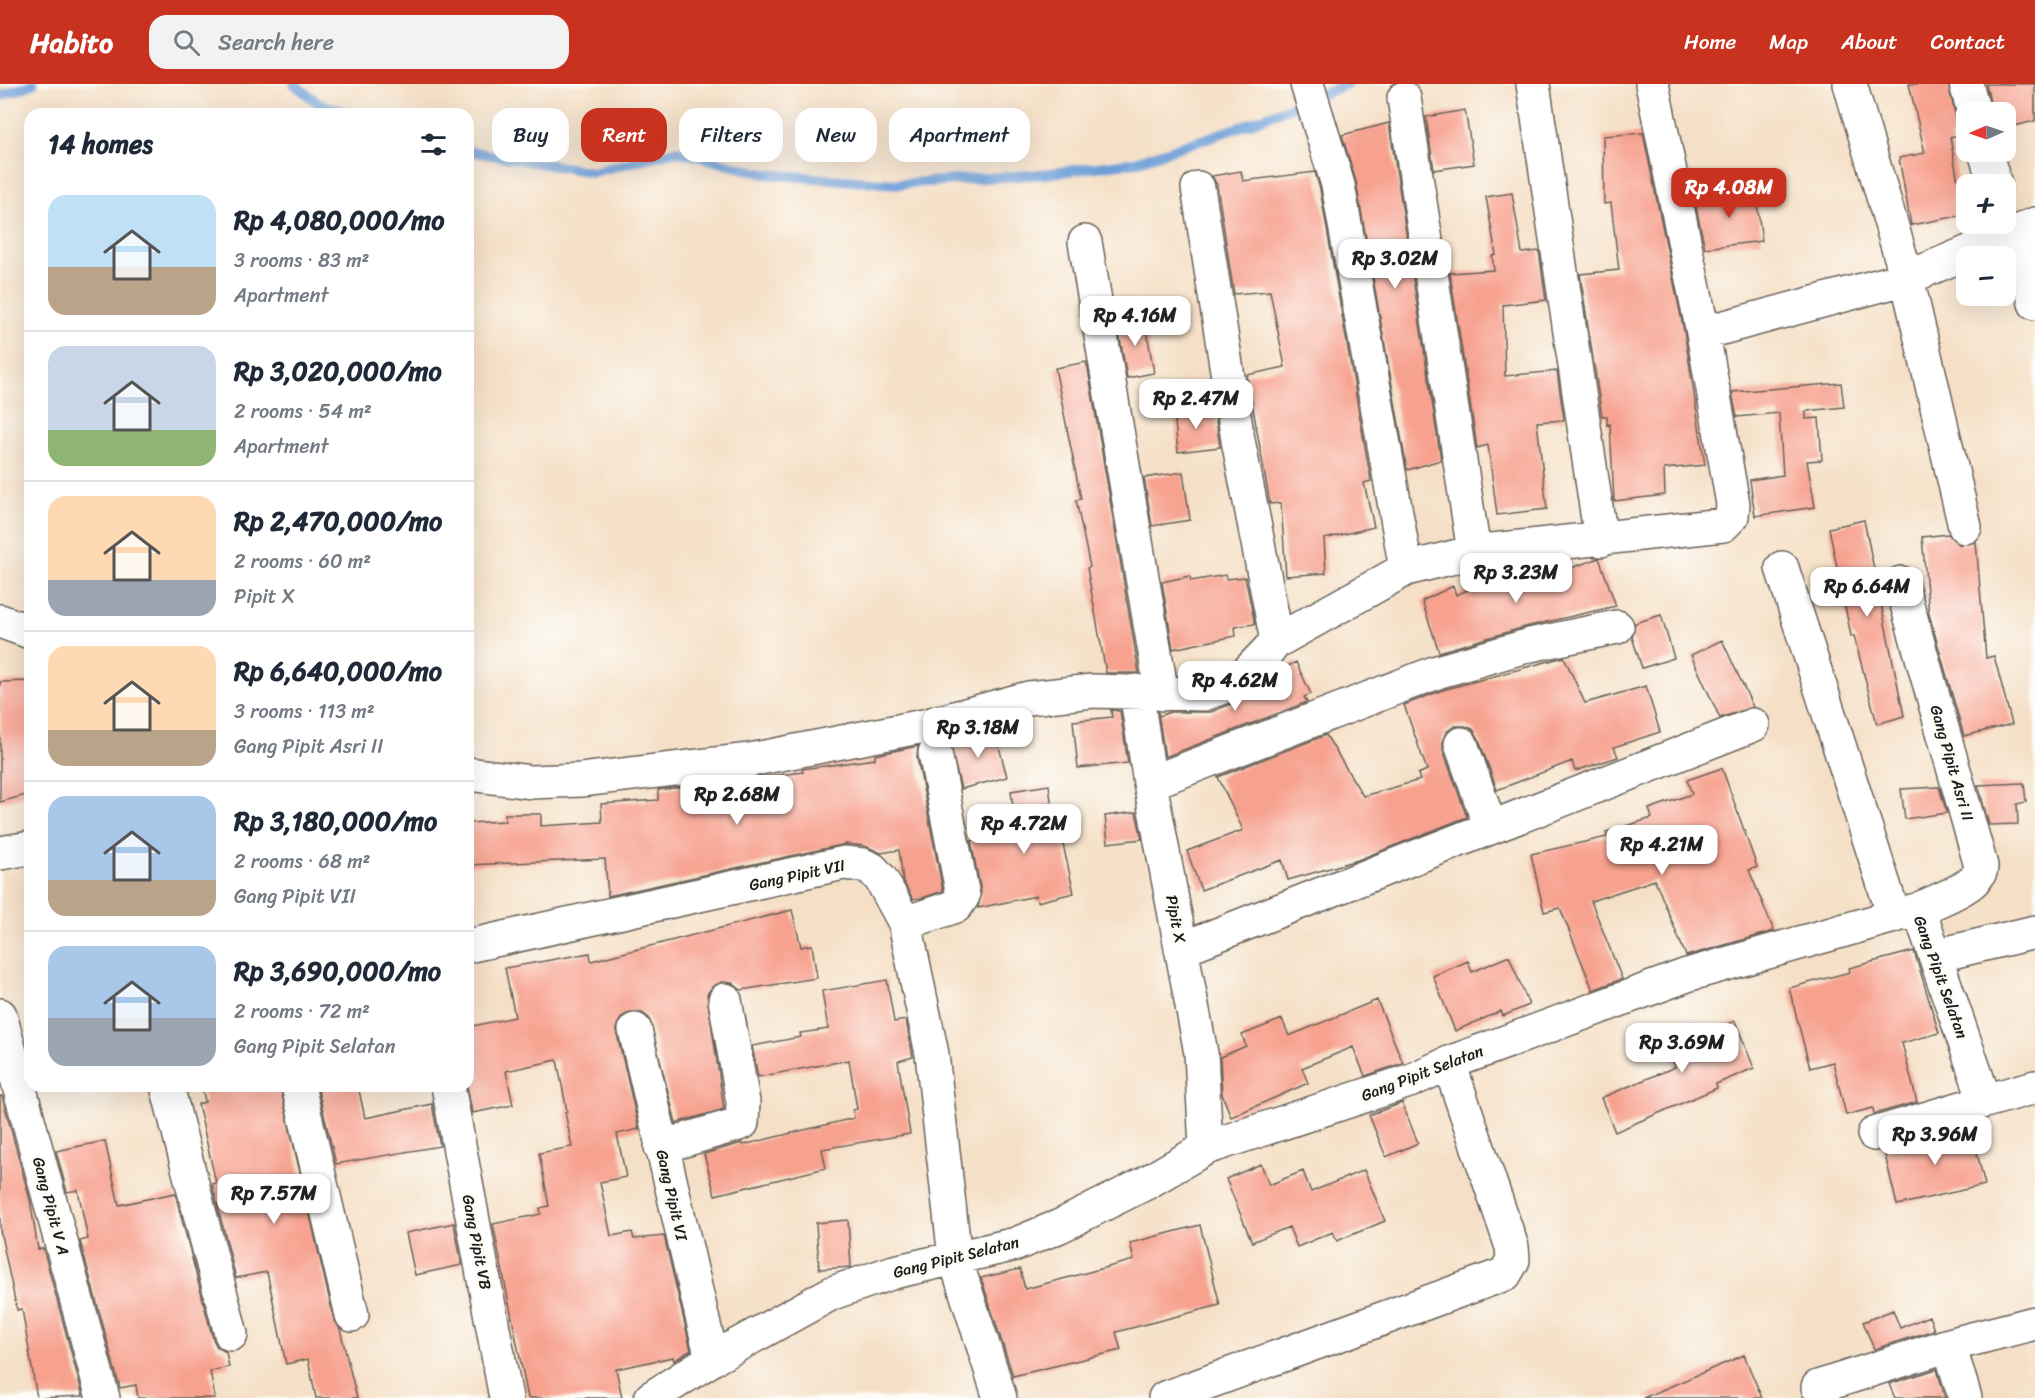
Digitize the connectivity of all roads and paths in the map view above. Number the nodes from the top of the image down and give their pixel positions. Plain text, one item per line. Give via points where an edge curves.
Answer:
1 (1307, 84) edge
2 (1533, 84) edge
3 (1652, 84) edge
4 (1850, 84) edge
5 (1966, 84) edge
6 (1404, 98) dead end
7 (1971, 102) edge
8 (1198, 188) dead end
9 (2017, 228) edge
10 (1085, 242) dead end
11 (1907, 278) junction
12 (2035, 303) edge
13 (1703, 333) junction
14 (1965, 527) dead end
15 (1601, 540) junction
16 (1474, 552) junction
17 (1782, 568) dead end
18 (1406, 569) junction
19 (1901, 582) dead end
20 (0, 621) edge
21 (1617, 627) dead end
22 (24, 630) edge
23 (1277, 641) junction
24 (1149, 693) junction
25 (1753, 725) dead end
26 (1461, 744) dead end
27 (935, 753) dead end
28 (474, 775) edge
29 (1150, 783) junction
30 (1490, 826) junction
31 (24, 849) edge
32 (0, 853) edge
33 (1906, 912) junction
34 (905, 923) junction
35 (2035, 932) edge
36 (474, 945) edge
37 (1181, 949) junction
38 (1935, 956) junction
39 (725, 1000) dead end
40 (0, 1015) edge
41 (635, 1030) dead end
42 (1449, 1063) junction
43 (2035, 1087) edge
44 (169, 1092) edge
45 (299, 1092) edge
46 (449, 1092) edge
47 (1985, 1101) junction
48 (1874, 1134) dead end
49 (661, 1147) junction
50 (1206, 1148) junction
51 (955, 1258) junction
52 (352, 1315) dead end
53 (2035, 1323) edge
54 (231, 1334) dead end
55 (1949, 1345) junction
56 (711, 1359) junction
57 (1818, 1387) dead end
58 (103, 1398) edge
59 (506, 1398) edge
60 (651, 1398) edge
61 (1000, 1398) edge
62 (1165, 1398) edge
63 (1965, 1398) edge

1 - 18 street via 1338,185
2 - 15 street
3 - 13 street
4 - 11 street
5 - 7 street
6 - 16 street
8 - 23 street via 1238,440
9 - 11 street
9 - 12 street
10 - 24 street, Pipit X
11 - 13 street
11 - 14 street
13 - 15 street via 1732,516 1723,525 1708,528
15 - 16 street
16 - 18 street
17 - 33 street
18 - 23 street
19 - 33 street, Gang Pipit Asri II via 1981,866 1978,878 1970,885
20 - 22 street
21 - 29 street via 1530,645 1437,672
23 - 24 street via 1229,687 1204,694
24 - 28 street via 1092,691 1029,698 929,725 750,760 581,780 531,782
24 - 29 street, Pipit X
25 - 30 street
26 - 30 street
27 - 34 street via 963,896 956,906
29 - 37 street, Pipit X
30 - 37 street
31 - 32 street
33 - 38 street, Gang Pipit Selatan
33 - 42 street, Gang Pipit Selatan via 1687,975
34 - 36 street, Gang Pipit VII via 872,869 844,863
34 - 51 street, Gang Pipit VII via 932,1054
35 - 38 street
37 - 50 street, Pipit X via 1201,1053
38 - 47 street, Gang Pipit Selatan
39 - 49 street via 743,1102 742,1123
40 - 58 street, Gang Pipit V A
41 - 49 street, Gang Pipit VI
42 - 50 street, Gang Pipit Selatan via 1412,1080
42 - 62 street via 1512,1247 1513,1260 1505,1274
43 - 47 street
44 - 54 street
45 - 52 street
46 - 59 street, Gang Pipit VB
47 - 48 street
49 - 56 street, Gang Pipit VI
50 - 51 street, Gang Pipit Selatan via 1060,1226 1016,1244
51 - 56 street, Gang Pipit Selatan via 894,1272 832,1293
51 - 61 street, Gang Pipit VII
53 - 55 street
55 - 57 street
55 - 63 street
56 - 60 street, Gang Pipit Selatan

